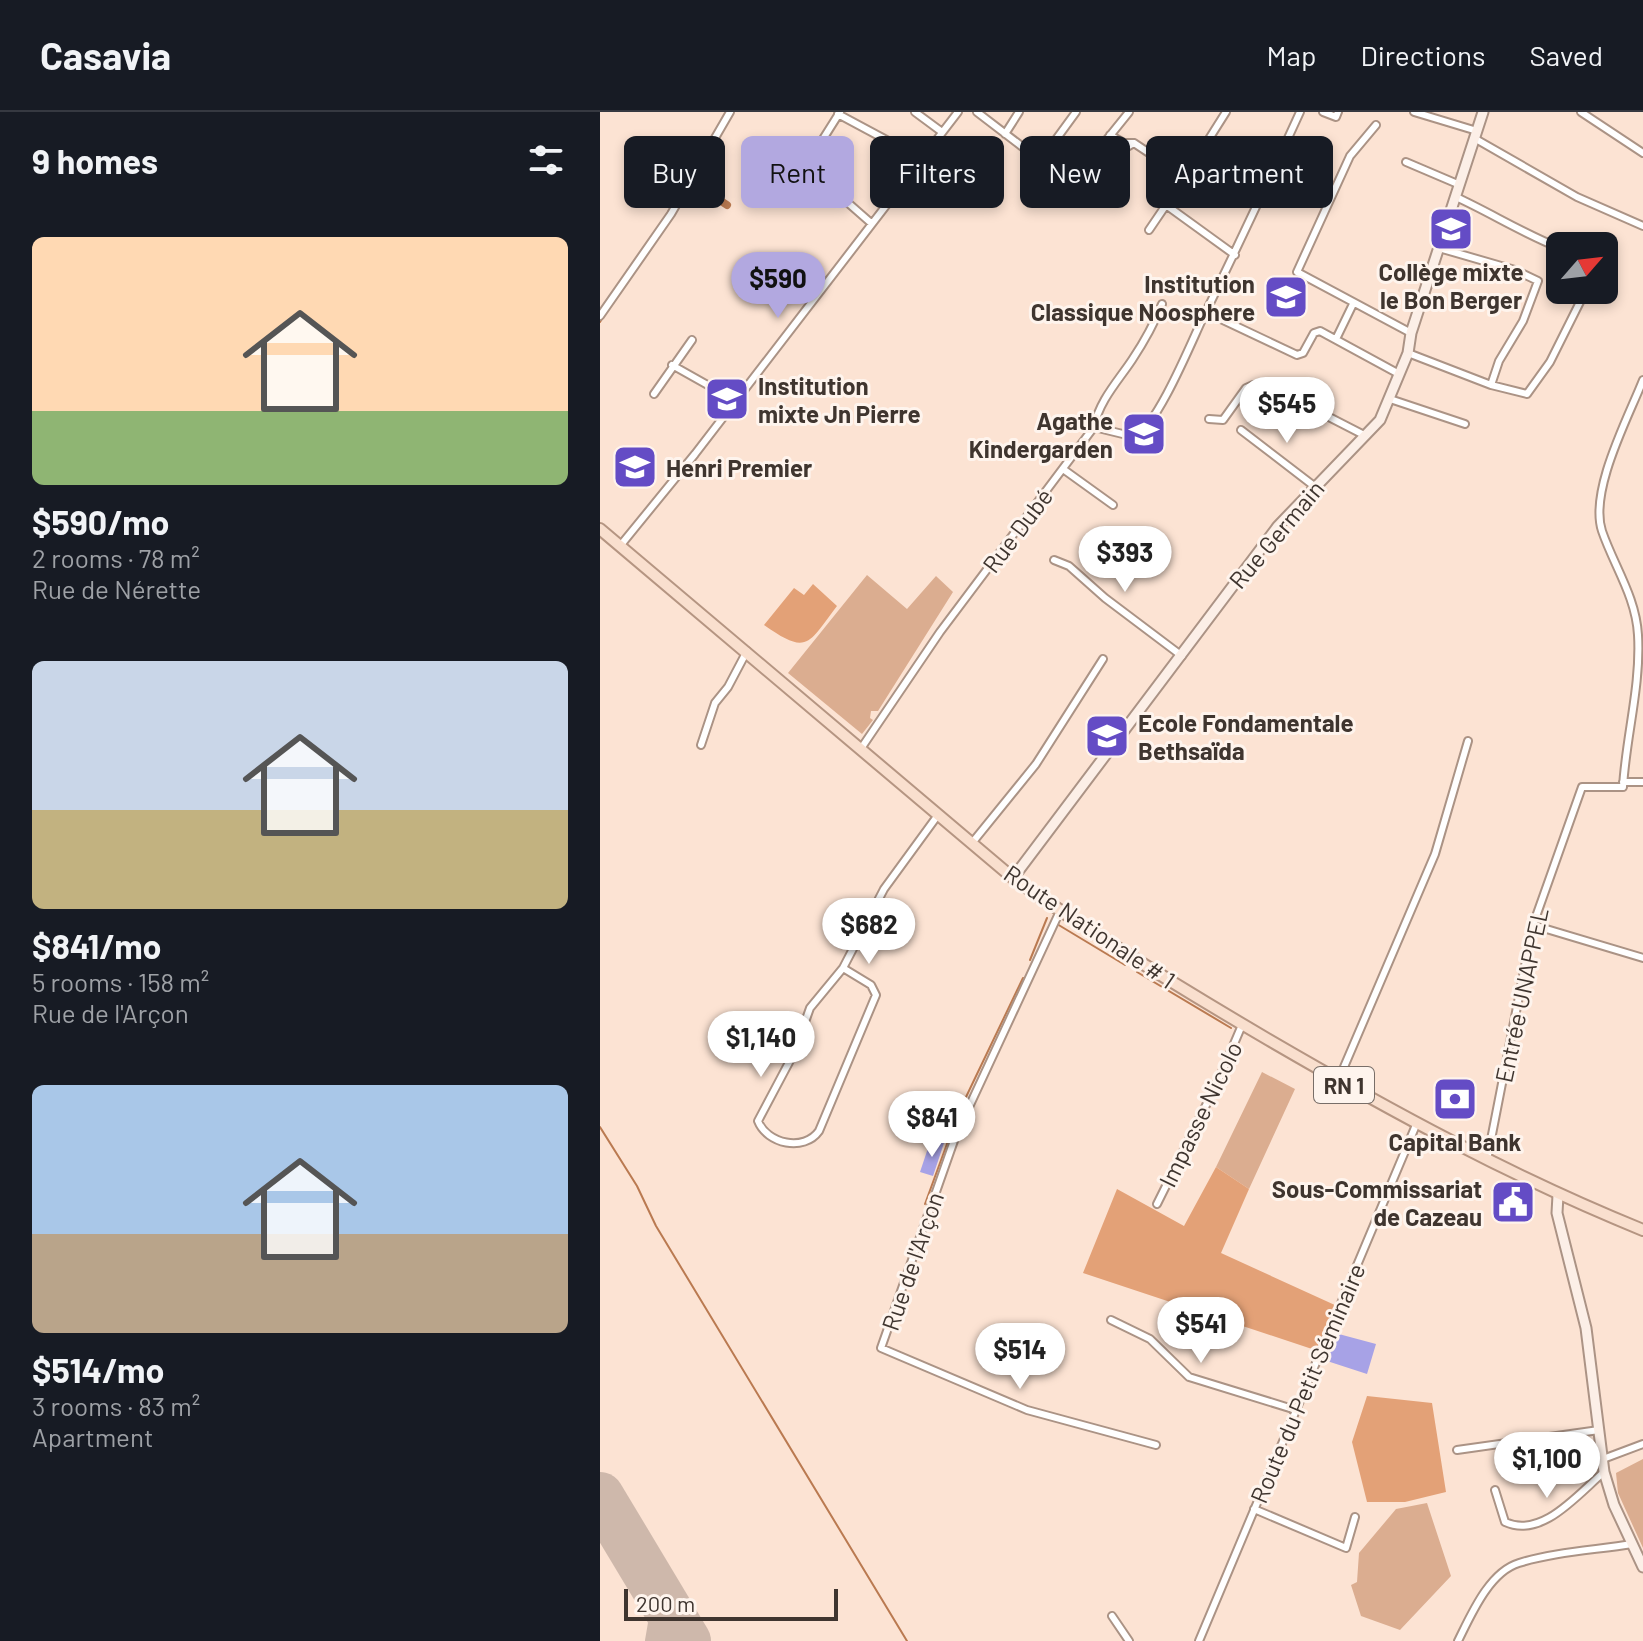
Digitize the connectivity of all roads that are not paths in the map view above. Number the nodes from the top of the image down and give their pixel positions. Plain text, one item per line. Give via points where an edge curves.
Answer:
1 (730, 112) edge
2 (915, 112) edge
3 (958, 112) edge
4 (977, 112) edge
5 (1019, 112) edge
6 (1076, 112) edge
7 (1129, 112) edge
8 (1226, 112) edge
9 (1300, 112) edge
10 (1323, 112) edge
11 (1338, 112) edge
12 (1414, 112) edge
13 (1483, 112) edge
14 (1581, 112) edge
15 (839, 113) edge
16 (1376, 125) dead end
17 (942, 132) junction
18 (1005, 134) junction
19 (1110, 135) joint
20 (1476, 135) junction
21 (880, 136) edge
22 (939, 136) edge
23 (1058, 136) edge
24 (1211, 136) edge
25 (1134, 143) junction
26 (1020, 145) edge
27 (1130, 145) edge
28 (1146, 151) edge
29 (1643, 153) edge
30 (1406, 162) dead end
31 (1460, 185) junction
32 (1456, 197) junction
33 (882, 208) edge
34 (1164, 208) edge
35 (1170, 208) edge
36 (871, 223) junction
37 (1643, 226) edge
38 (1149, 230) dead end
39 (1546, 242) edge
40 (1439, 248) junction
41 (1235, 255) junction
42 (1162, 304) dead end
43 (1353, 304) junction
44 (1579, 304) edge
45 (1206, 312) junction
46 (600, 316) edge
47 (1411, 333) junction
48 (1336, 339) junction
49 (692, 340) dead end
50 (1408, 353) junction
51 (672, 365) junction
52 (1399, 374) junction
53 (1643, 380) edge
54 (1491, 385) junction
55 (654, 394) dead end
56 (1390, 399) junction
57 (736, 401) junction
58 (1209, 419) dead end
59 (1465, 424) dead end
60 (1094, 427) junction
61 (1241, 430) dead end
62 (1364, 435) junction
63 (1063, 469) junction
64 (1314, 486) junction
65 (1113, 505) dead end
66 (600, 529) edge
67 (620, 546) junction
68 (1054, 560) dead end
69 (747, 651) junction
70 (1182, 656) junction
71 (1103, 659) dead end
72 (1468, 741) dead end
73 (701, 745) dead end
74 (860, 750) junction
75 (1643, 782) edge
76 (1623, 785) junction
77 (938, 815) junction
78 (972, 843) junction
79 (1013, 878) junction
80 (1060, 911) junction
81 (1533, 925) junction
82 (1643, 958) edge
83 (843, 968) junction
84 (1242, 1025) junction
85 (1338, 1081) junction
86 (1416, 1125) junction
87 (1487, 1160) junction
88 (1558, 1195) junction
89 (1157, 1204) dead end
90 (1643, 1230) edge
91 (1111, 1320) dead end
92 (1296, 1410) junction
93 (1599, 1430) junction
94 (1643, 1444) edge
95 (1156, 1445) dead end
96 (1457, 1450) dead end
97 (1603, 1459) junction
98 (1604, 1472) junction
99 (1495, 1490) dead end
100 (1254, 1509) junction
101 (1355, 1517) dead end
102 (1632, 1544) junction
103 (1643, 1567) edge
104 (1112, 1616) dead end
105 (1129, 1641) edge
106 (1199, 1641) edge
107 (1458, 1641) edge

1 - 46 street via 671,214
2 - 17 street
3 - 17 street
4 - 18 street
5 - 18 street
6 - 23 street
7 - 19 street
8 - 24 street
9 - 41 street
10 - 11 street via 1336,117
12 - 20 street
13 - 20 street, Rue Germain
14 - 29 street
15 - 21 street
15 - 36 street via 806,166
16 - 43 street via 1350,156 1297,272
17 - 22 street
18 - 26 street
19 - 25 street
20 - 31 street, Rue Germain
20 - 37 street via 1577,197
25 - 27 street
25 - 28 street
30 - 31 street
31 - 32 street, Rue Germain
32 - 39 street
32 - 40 street, Rue Germain
33 - 36 street
34 - 38 street
35 - 41 street
36 - 57 street
40 - 47 street, Rue Germain
40 - 54 street via 1538,281
41 - 45 street
42 - 60 street, Rue Dubé
43 - 47 street
43 - 48 street
44 - 54 street via 1527,394
45 - 48 street via 1297,355 1314,333
45 - 60 street via 1139,436
47 - 50 street, Rue Germain
48 - 52 street
49 - 51 street
50 - 52 street, Rue Germain
50 - 54 street
51 - 55 street
51 - 57 street
52 - 56 street, Rue Germain
53 - 76 street via 1600,503 1602,531 1627,589 1638,634
56 - 59 street
56 - 62 street, Rue Germain via 1380,420
57 - 67 street
58 - 62 street via 1223,420 1253,385
60 - 63 street, Rue Dubé
61 - 64 street
62 - 64 street, Rue Germain
63 - 65 street
63 - 74 street, Rue Dubé via 940,632
64 - 70 street, Rue Germain via 1256,553
66 - 67 main road, Route Nationale # 1 / RN 1
67 - 69 main road, Route Nationale # 1 / RN 1
68 - 70 street via 1069,566
69 - 73 street via 715,703
69 - 74 main road, Route Nationale # 1 / RN 1
70 - 79 street, Rue Germain
71 - 78 street via 1036,764
72 - 85 street via 1435,854
74 - 77 main road, Route Nationale # 1 / RN 1
75 - 76 street, Entrée UNAPPEL
76 - 81 street, Entrée UNAPPEL via 1582,787
77 - 78 main road, Route Nationale # 1 / RN 1
77 - 83 street via 884,889
78 - 79 main road, Route Nationale # 1 / RN 1
79 - 80 main road, Route Nationale # 1 / RN 1
80 - 84 main road, Route Nationale # 1 / RN 1
80 - 95 street, Rue de l'Arçon via 956,1135 881,1348 1027,1410
81 - 82 street
81 - 87 street, Entrée UNAPPEL
83 - 83 street via 810,1008 794,1053 761,1109 761,1128 780,1140 804,1143 819,1131 876,995 871,985
84 - 85 main road, Route Nationale # 1 / RN 1
84 - 89 street, Impasse Nicolo
85 - 86 main road, Route Nationale # 1 / RN 1
86 - 87 main road, Route Nationale # 1 / RN 1
86 - 92 street, Route du Petit Séminaire
87 - 88 main road, Route Nationale # 1 / RN 1
88 - 90 main road, Route Nationale # 1 / RN 1
88 - 93 street via 1557,1213 1586,1328
91 - 92 street via 1150,1339 1189,1377
92 - 100 street, Route du Petit Séminaire
93 - 96 street
93 - 97 street
94 - 97 street
97 - 98 street
98 - 99 street via 1541,1524 1518,1528 1505,1522
98 - 102 street
100 - 101 street via 1346,1548
100 - 106 street, Route du Petit Séminaire
102 - 103 street
102 - 107 street via 1518,1563 1482,1597
104 - 105 street

